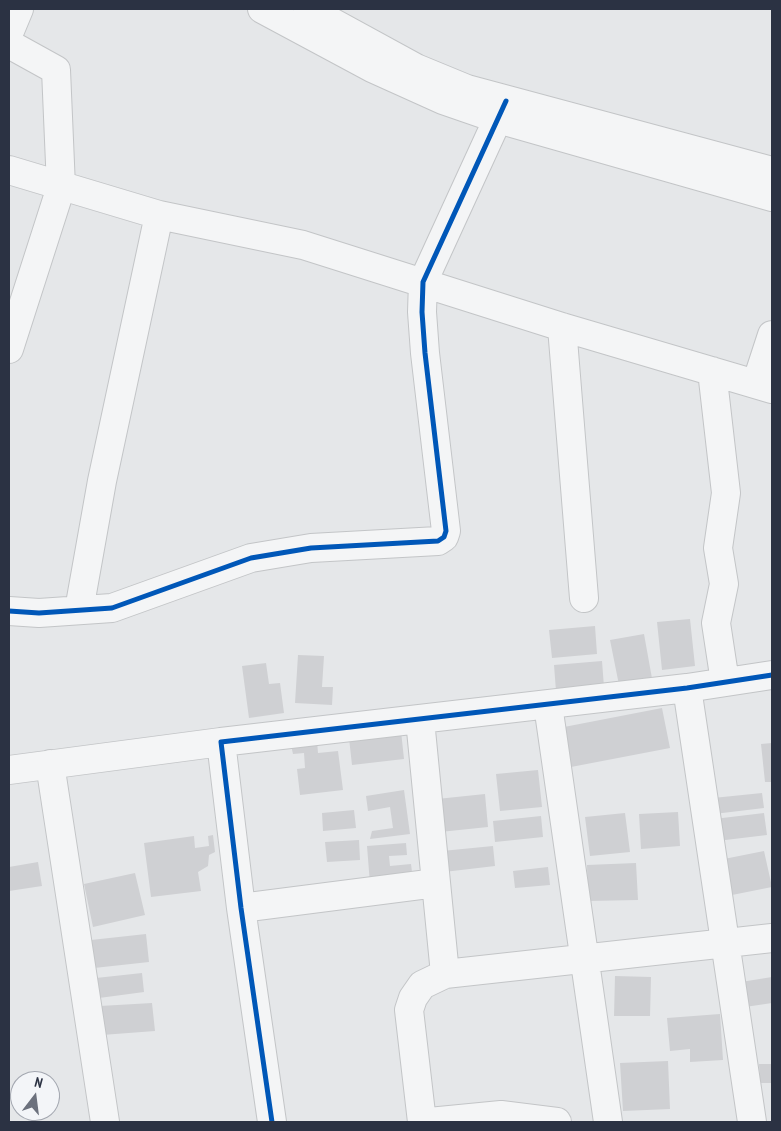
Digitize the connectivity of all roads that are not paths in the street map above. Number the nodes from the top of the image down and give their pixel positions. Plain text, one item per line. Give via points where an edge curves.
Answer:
1 (20, 9) edge
2 (262, 9) edge
3 (308, 9) edge
4 (9, 33) edge
5 (9, 44) edge
6 (502, 110) junction
7 (9, 170) edge
8 (772, 170) edge
9 (61, 187) junction
10 (772, 197) edge
11 (159, 215) junction
12 (423, 282) junction
13 (562, 327) junction
14 (772, 335) edge
15 (9, 349) edge
16 (712, 371) junction
17 (764, 387) edge
18 (584, 598) dead end
19 (79, 610) junction
20 (9, 611) edge
21 (772, 675) edge
22 (725, 682) junction
23 (687, 688) junction
24 (548, 705) junction
25 (420, 720) junction
26 (221, 742) junction
27 (50, 764) junction
28 (9, 770) edge
29 (436, 883) junction
30 (241, 908) junction
31 (772, 938) edge
32 (725, 944) junction
33 (584, 957) junction
34 (445, 974) junction
35 (523, 1120) edge
36 (105, 1122) edge
37 (272, 1122) edge
38 (422, 1122) edge
39 (428, 1122) edge
40 (558, 1122) edge
41 (608, 1122) edge
42 (752, 1122) edge

1 - 4 street
2 - 6 street via 372,68 443,100
3 - 6 street
5 - 9 street via 56,70
6 - 8 street
6 - 10 street
6 - 12 street
7 - 9 street
9 - 11 street
9 - 15 street
11 - 12 street via 303,245
11 - 19 street via 104,472
12 - 13 street
12 - 19 street via 425,352 446,531 444,537 438,541 311,548 241,563 112,608
13 - 16 street
13 - 18 street
14 - 17 street
16 - 17 street
16 - 22 street via 726,493 718,548 724,584 716,623
19 - 20 street
21 - 22 street
22 - 23 street
23 - 24 street
23 - 32 street
24 - 25 street
24 - 33 street
25 - 26 street
25 - 29 street
26 - 27 street
26 - 30 street
27 - 28 street
27 - 36 street
29 - 30 street
29 - 34 street
30 - 37 street
31 - 32 street
32 - 33 street
32 - 42 street
33 - 34 street
33 - 41 street
34 - 38 street via 422,985 409,1010
35 - 39 street via 501,1114
35 - 40 street

